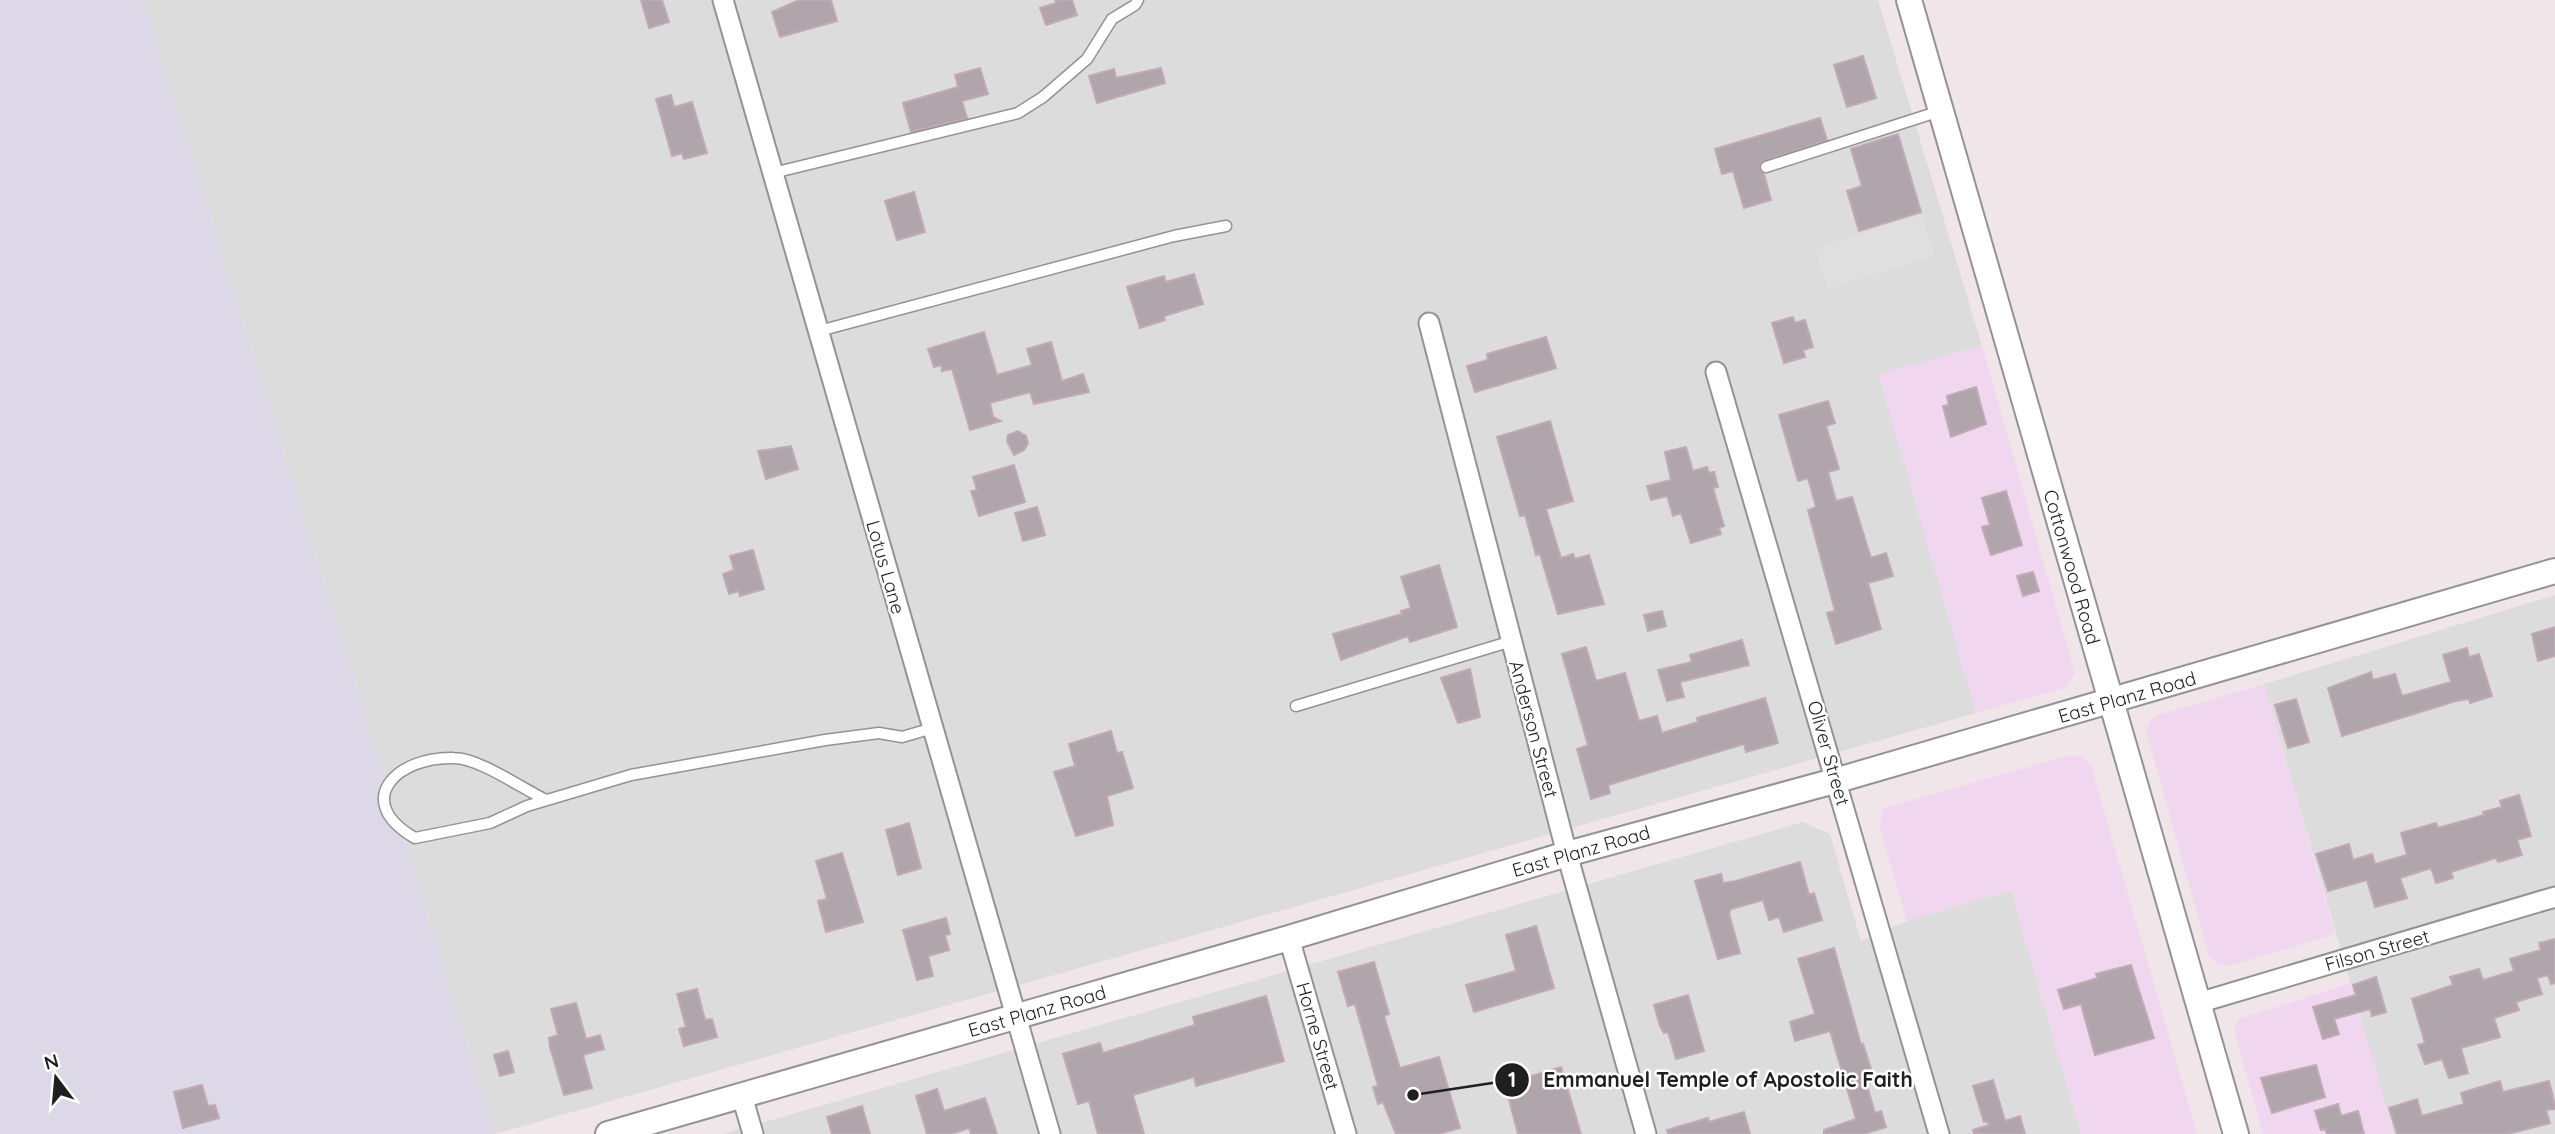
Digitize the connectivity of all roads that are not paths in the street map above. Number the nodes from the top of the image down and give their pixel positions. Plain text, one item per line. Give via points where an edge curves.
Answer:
1 (723, 0) edge
2 (1138, 0) edge
3 (1909, 0) edge
4 (1941, 110) junction
5 (1766, 167) dead end
6 (773, 173) junction
7 (1226, 226) dead end
8 (1429, 323) dead end
9 (818, 331) junction
10 (1716, 372) dead end
11 (2555, 571) edge
12 (1511, 641) junction
13 (2111, 702) junction
14 (1296, 706) dead end
15 (933, 728) junction
16 (1838, 780) junction
17 (546, 800) junction
18 (1567, 854) junction
19 (2555, 897) edge
20 (1289, 938) junction
21 (2198, 1003) junction
22 (1016, 1017) junction
23 (742, 1096) junction
24 (608, 1134) edge
25 (753, 1134) edge
26 (1049, 1134) edge
27 (1346, 1134) edge
28 (1646, 1134) edge
29 (1939, 1134) edge
30 (2236, 1134) edge

1 - 6 street, Lotus Lane
2 - 6 lane via 1112,19 1087,59 1018,113
3 - 4 street, Cottonwood Road
4 - 5 lane
4 - 13 street, Cottonwood Road
6 - 9 street, Lotus Lane
7 - 9 lane
8 - 12 street, Anderson Street
9 - 15 street, Lotus Lane
10 - 16 street, Oliver Street
11 - 13 street, East Planz Road
12 - 14 lane
12 - 18 street, Anderson Street
13 - 16 street, East Planz Road
13 - 21 street, Cottonwood Road
15 - 17 lane via 902,737 879,733 742,752 631,775
15 - 22 street, Lotus Lane
16 - 18 street, East Planz Road
16 - 29 street, Oliver Street
17 - 17 lane via 490,823 415,838 395,826 383,800 386,782 398,771 422,761 453,757 474,760
18 - 20 street, East Planz Road
18 - 28 street, Anderson Street
19 - 21 street, Filson Street
20 - 22 street, East Planz Road
20 - 27 street, Horne Street
21 - 30 street, Cottonwood Road
22 - 23 street, East Planz Road
22 - 26 street, Lotus Lane
23 - 24 street, East Planz Road
23 - 25 street

